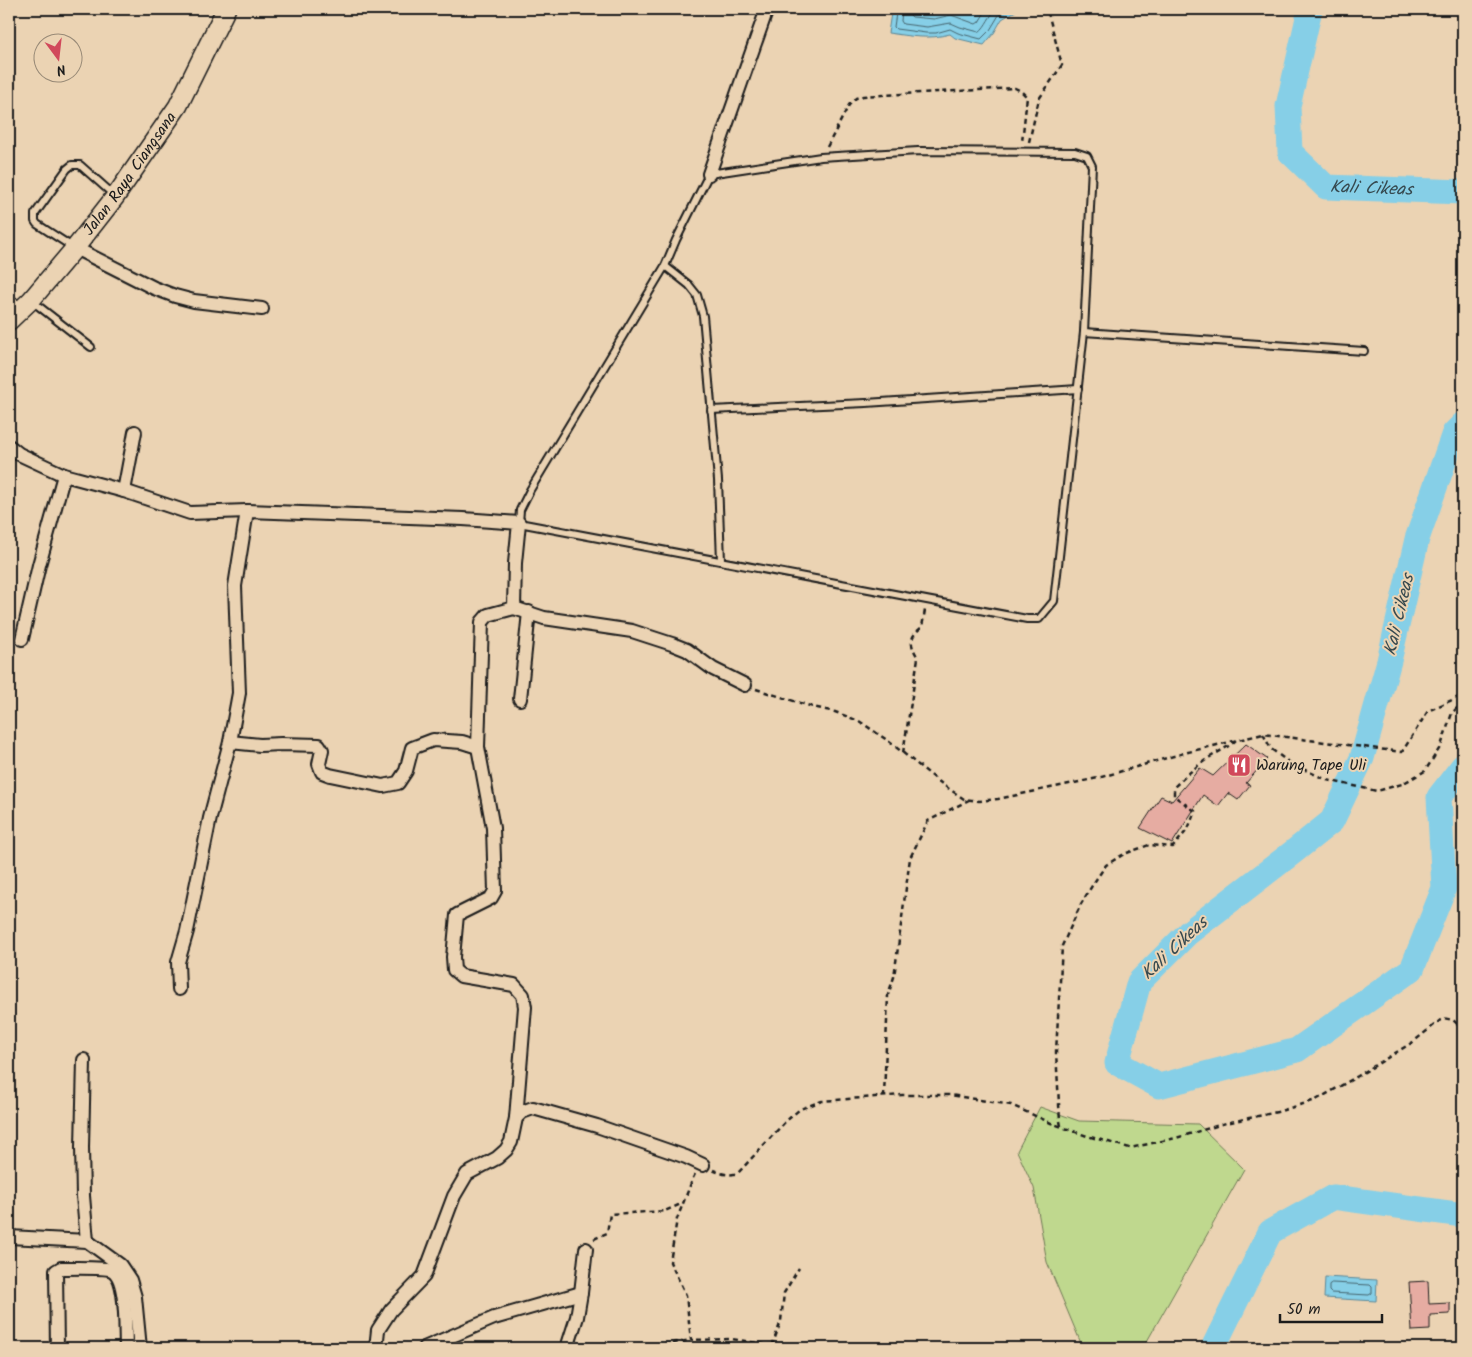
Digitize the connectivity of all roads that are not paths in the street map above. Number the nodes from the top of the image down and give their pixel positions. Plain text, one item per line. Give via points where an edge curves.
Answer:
1 (226, 9) edge
2 (767, 9) edge
3 (709, 174) junction
4 (115, 197) junction
5 (75, 248) junction
6 (665, 266) junction
7 (21, 302) edge
8 (262, 309) dead end
9 (9, 321) edge
10 (1084, 332) junction
11 (92, 347) dead end
12 (1364, 351) dead end
13 (1078, 389) junction
14 (711, 410) junction
15 (135, 432) dead end
16 (9, 446) edge
17 (64, 475) junction
18 (124, 490) junction
19 (247, 511) junction
20 (520, 523) junction
21 (721, 561) junction
22 (514, 608) junction
23 (529, 612) junction
24 (22, 638) dead end
25 (745, 685) road end
26 (520, 699) dead end
27 (230, 742) junction
28 (478, 747) junction
29 (179, 989) dead end
30 (84, 1060) dead end
31 (516, 1118) junction
32 (703, 1165) road end
33 (9, 1237) edge
34 (87, 1241) junction
35 (586, 1249) road end
36 (581, 1293) junction
37 (57, 1348) edge
38 (126, 1348) edge
39 (140, 1348) edge
40 (376, 1348) edge
41 (424, 1348) edge
42 (567, 1348) edge

1 - 4 main road, Jalan Raya Ciangsana via 178,106
2 - 3 street
3 - 6 lane
3 - 10 lane via 821,157 918,151 1075,152 1087,156 1092,166
4 - 5 main road, Jalan Raya Ciangsana
4 - 5 lane via 80,166 72,165 67,169 35,214 35,221
5 - 7 main road, Jalan Raya Ciangsana
5 - 8 street via 175,296
6 - 14 lane via 697,295 703,316
6 - 20 lane via 530,490 520,510
7 - 9 main road, Jalan Raya Ciangsana
7 - 11 lane
10 - 12 lane
10 - 13 lane
13 - 14 lane
13 - 21 lane via 1054,601 1039,619
14 - 21 lane
15 - 18 street
16 - 17 street
17 - 18 street
17 - 24 street via 38,564
18 - 19 street via 190,513
19 - 20 street
19 - 27 street via 235,586 239,693
20 - 21 lane
20 - 22 street
22 - 23 street
22 - 28 street via 488,615 482,622
23 - 25 street via 544,618 632,632 672,644
23 - 26 street
27 - 28 street via 319,745 322,772 383,786 398,783 406,771 412,748 433,740
27 - 29 street via 178,962
28 - 31 street via 493,828 495,891 491,898 458,915 454,970 462,976 514,985 523,995 525,1007
30 - 34 street via 83,1176
31 - 32 street via 533,1108 597,1126
31 - 40 street via 506,1150 467,1174 454,1196 424,1276 390,1310 378,1330
33 - 34 street
34 - 39 street via 120,1265 130,1280 135,1296
35 - 36 street
36 - 41 street via 494,1318
36 - 42 street
37 - 38 street via 56,1271 61,1268 110,1269 118,1275 123,1290

